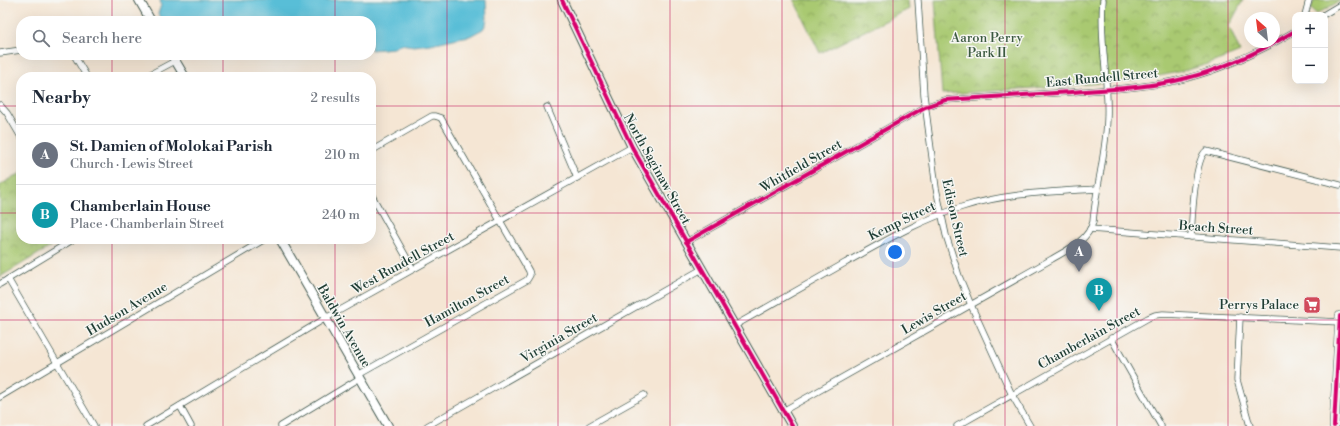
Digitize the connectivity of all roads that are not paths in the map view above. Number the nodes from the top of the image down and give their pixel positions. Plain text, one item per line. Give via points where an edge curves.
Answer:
1 (139, 0) edge
2 (562, 0) edge
3 (918, 0) edge
4 (1102, 0) edge
5 (1309, 0) edge
6 (1340, 5) edge
7 (1306, 12) edge
8 (1328, 12) edge
9 (149, 16) edge
10 (1292, 33) edge
11 (16, 51) edge
12 (0, 53) edge
13 (77, 60) edge
14 (170, 60) edge
15 (174, 60) edge
16 (84, 72) edge
17 (152, 72) edge
18 (182, 72) edge
19 (1106, 90) junction
20 (0, 105) edge
21 (547, 107) dead end
22 (925, 107) junction
23 (16, 129) edge
24 (376, 147) edge
25 (632, 147) junction
26 (577, 178) junction
27 (1340, 185) edge
28 (1097, 189) junction
29 (376, 203) edge
30 (941, 214) junction
31 (500, 221) junction
32 (1090, 229) junction
33 (1191, 237) junction
34 (686, 242) junction
35 (66, 244) edge
36 (257, 244) edge
37 (283, 244) edge
38 (1340, 248) edge
39 (413, 269) junction
40 (702, 269) junction
41 (8, 279) junction
42 (0, 284) edge
43 (971, 305) junction
44 (1340, 316) edge
45 (326, 318) junction
46 (1240, 318) junction
47 (1340, 322) edge
48 (734, 326) junction
49 (1111, 338) junction
50 (58, 363) junction
51 (359, 376) junction
52 (1012, 394) junction
53 (644, 395) dead end
54 (0, 397) edge
55 (180, 406) junction
56 (783, 411) junction
57 (94, 426) edge
58 (146, 426) edge
59 (191, 426) edge
60 (281, 426) edge
61 (388, 426) edge
62 (427, 426) edge
63 (589, 426) edge
64 (792, 426) edge
65 (957, 426) edge
66 (1030, 426) edge
67 (1161, 426) edge
68 (1250, 426) edge
69 (1334, 426) edge

1 - 9 street
2 - 25 street, North Saginaw Street
3 - 22 street, Edison Street
4 - 19 street
5 - 7 street
6 - 8 street
10 - 19 street, East Rundell Street via 1255,53 1197,75 1155,85
11 - 12 street
13 - 16 street
14 - 17 street
15 - 18 street
19 - 22 street, East Rundell Street via 945,100
19 - 28 street via 1106,136
20 - 23 street
21 - 26 street
22 - 30 street, Edison Street
22 - 34 street, Whitfield Street
24 - 31 street via 432,116 439,116
25 - 26 street, West Rundell Street
25 - 34 street, North Saginaw Street
26 - 31 street, West Rundell Street
27 - 33 street via 1206,151 1202,154 1196,176
28 - 30 street, Kemp Street via 1009,196
28 - 32 street
29 - 39 street
30 - 43 street, Edison Street via 953,258
30 - 48 street, Kemp Street via 889,238
31 - 39 street, West Rundell Street
31 - 51 street, Hamilton Street via 529,271 528,279
32 - 33 street, Beach Street
32 - 43 street, Lewis Street via 1083,240 1068,250
33 - 38 street, Beach Street
34 - 40 street, North Saginaw Street
35 - 41 street
36 - 50 street, Hudson Avenue
37 - 45 street, Baldwin Avenue
39 - 45 street, West Rundell Street
40 - 48 street, North Saginaw Street
40 - 62 street, Virginia Street
41 - 42 street
41 - 50 street
43 - 52 street, Edison Street
43 - 56 street, Lewis Street
44 - 47 main road
45 - 51 street, Baldwin Avenue
45 - 55 street, West Rundell Street
46 - 47 street, Chamberlain Street
46 - 49 street, Chamberlain Street via 1158,314
46 - 68 street via 1237,380
47 - 69 main road
48 - 56 street, North Saginaw Street
49 - 52 street, Chamberlain Street
49 - 67 street
50 - 54 street, Hudson Avenue
50 - 57 street
51 - 60 street
51 - 61 street, Baldwin Avenue
52 - 65 street, Chamberlain Street
52 - 66 street, Edison Street
53 - 63 street
55 - 58 street, West Rundell Street
55 - 59 street
56 - 64 street, North Saginaw Street

